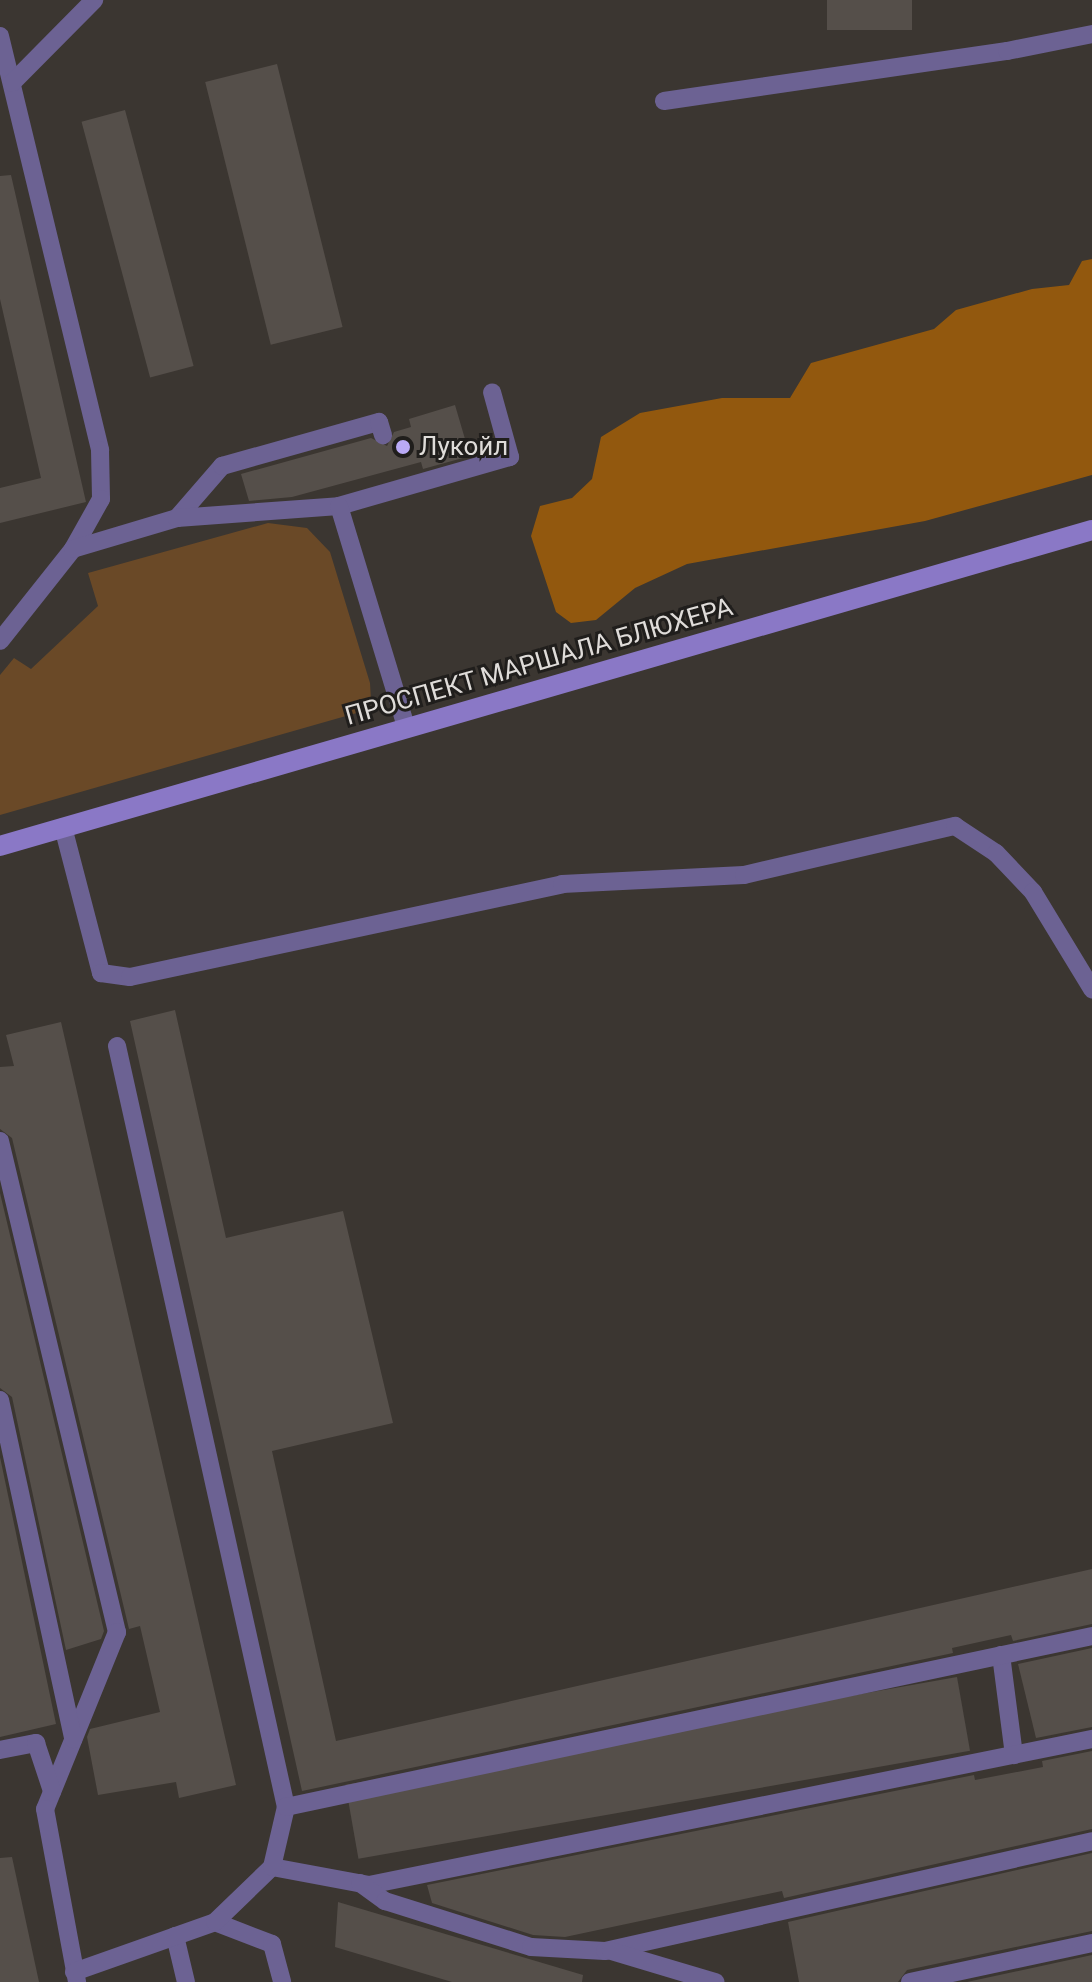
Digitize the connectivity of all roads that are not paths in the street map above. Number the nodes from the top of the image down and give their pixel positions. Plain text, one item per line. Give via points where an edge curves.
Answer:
1 (94, 0) edge
2 (1092, 34) edge
3 (0, 36) edge
4 (12, 83) junction
5 (664, 101) dead end
6 (492, 392) dead end
7 (383, 435) dead end
8 (339, 506) junction
9 (177, 518) junction
10 (1092, 530) edge
11 (73, 549) junction
12 (0, 641) edge
13 (406, 726) junction
14 (63, 827) junction
15 (0, 846) edge
16 (1092, 989) edge
17 (117, 1046) dead end
18 (0, 1141) edge
19 (0, 1400) edge
20 (1092, 1636) edge
21 (1001, 1655) junction
22 (73, 1739) junction
23 (1092, 1739) edge
24 (0, 1750) edge
25 (1014, 1755) junction
26 (52, 1791) junction
27 (286, 1807) junction
28 (1092, 1841) edge
29 (272, 1867) junction
30 (359, 1883) junction
31 (215, 1922) junction
32 (175, 1936) junction
33 (1092, 1943) edge
34 (609, 1950) junction
35 (76, 1977) edge
36 (186, 1982) edge
37 (282, 1982) edge
38 (715, 1982) edge
39 (910, 1982) edge

1 - 4 lane
2 - 5 lane
3 - 4 lane
4 - 11 lane via 100,450 101,499
6 - 8 lane via 510,457 394,480
7 - 9 lane via 379,422 222,466
8 - 9 lane
8 - 13 lane
9 - 11 lane
10 - 13 street, ПРОСПЕКТ МАРШАЛА БЛЮХЕРА
11 - 12 lane
13 - 14 street, ПРОСПЕКТ МАРШАЛА БЛЮХЕРА
14 - 15 street, ПРОСПЕКТ МАРШАЛА БЛЮХЕРА
14 - 16 lane via 101,973 130,977 562,884 744,875 955,826 996,853 1033,892
17 - 27 lane
18 - 22 lane via 117,1632
19 - 22 lane
20 - 21 lane
21 - 25 lane
21 - 27 lane
22 - 26 lane
23 - 25 lane
24 - 26 lane via 36,1743
25 - 30 lane
26 - 35 lane via 45,1809
27 - 29 lane
28 - 34 lane
29 - 30 lane
29 - 31 lane
30 - 34 lane via 385,1901 531,1947
31 - 32 lane
31 - 37 lane via 272,1944
32 - 35 lane
32 - 36 lane
33 - 39 lane
34 - 38 lane

